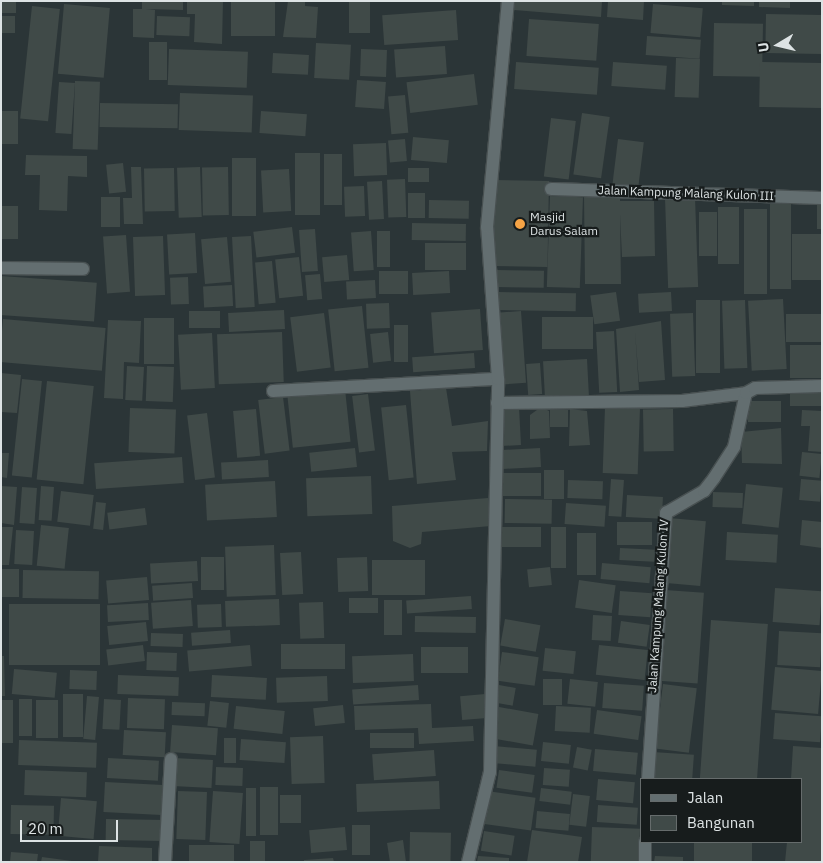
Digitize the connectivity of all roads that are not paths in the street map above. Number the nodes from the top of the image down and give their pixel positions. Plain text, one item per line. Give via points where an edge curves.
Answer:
1 (508, 1) edge
2 (551, 189) dead end
3 (822, 198) edge
4 (1, 268) edge
5 (83, 269) dead end
6 (498, 379) junction
7 (822, 386) edge
8 (273, 391) dead end
9 (746, 393) junction
10 (497, 403) junction
11 (171, 759) dead end
12 (648, 778) edge
13 (645, 843) edge
14 (164, 862) edge
15 (468, 862) edge
16 (645, 862) edge

1 - 6 street via 487,227
2 - 3 street, Jalan Kampung Malang Kulon III
4 - 5 street
6 - 8 street
6 - 10 street
7 - 9 street via 755,388
9 - 10 street via 682,401
9 - 12 street, Jalan Kampung Malang Kulon IV via 734,448 704,492 666,513
10 - 15 street via 490,772
11 - 14 street
13 - 16 street

